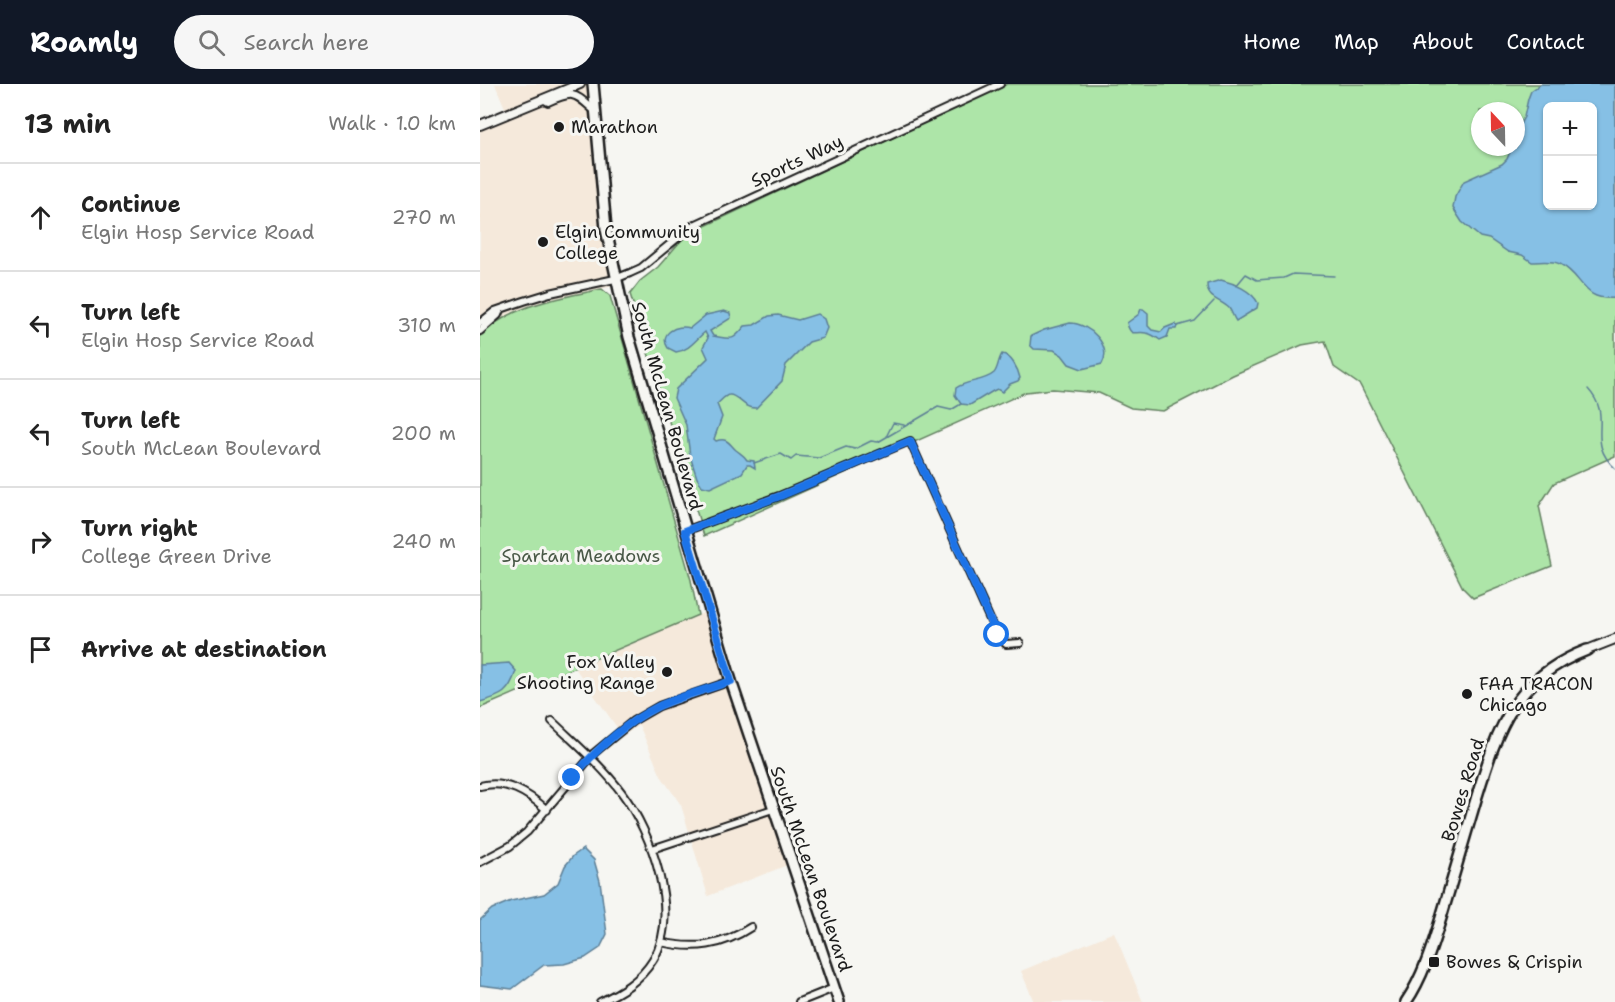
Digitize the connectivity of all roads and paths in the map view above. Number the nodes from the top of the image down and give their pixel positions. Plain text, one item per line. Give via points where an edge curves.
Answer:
1 (580, 84) edge
2 (593, 84) edge
3 (1000, 84) edge
4 (543, 99) junction
5 (595, 111) junction
6 (480, 125) edge
7 (615, 279) junction
8 (500, 310) junction
9 (480, 323) edge
10 (480, 331) edge
11 (685, 531) junction
12 (1615, 639) edge
13 (1020, 643) dead end
14 (1587, 650) joint
15 (731, 681) junction
16 (552, 721) dead end
17 (590, 757) junction
18 (480, 786) edge
19 (773, 809) junction
20 (547, 810) junction
21 (652, 849) junction
22 (480, 862) edge
23 (751, 927) dead end
24 (661, 942) junction
25 (834, 988) junction
26 (600, 1002) edge
27 (800, 1002) edge
28 (839, 1002) edge
29 (1406, 1002) edge

1 - 4 street
2 - 5 main road, South McLean Boulevard
3 - 7 street, Sports Way via 692,226 641,268
4 - 5 street via 548,102 571,94
4 - 6 street
5 - 7 main road, South McLean Boulevard via 606,229
7 - 8 street, Sports Way via 550,293
7 - 11 main road, South McLean Boulevard
8 - 9 street
8 - 10 street
11 - 13 street via 910,441 997,635 1006,645
11 - 15 main road, South McLean Boulevard
12 - 14 street, Bowes Road
14 - 29 main road, Bowes Road via 1557,664 1536,680 1502,723 1431,947
15 - 17 street via 659,706 630,723
15 - 19 main road, South McLean Boulevard
16 - 17 street
17 - 20 street
17 - 21 street via 627,799
18 - 20 street via 496,784 517,789
19 - 21 street
19 - 25 main road, South McLean Boulevard
20 - 22 street via 510,846
21 - 24 street via 663,900
23 - 24 street via 709,946
24 - 26 street via 653,960 634,983
25 - 27 street
25 - 28 main road, South McLean Boulevard

